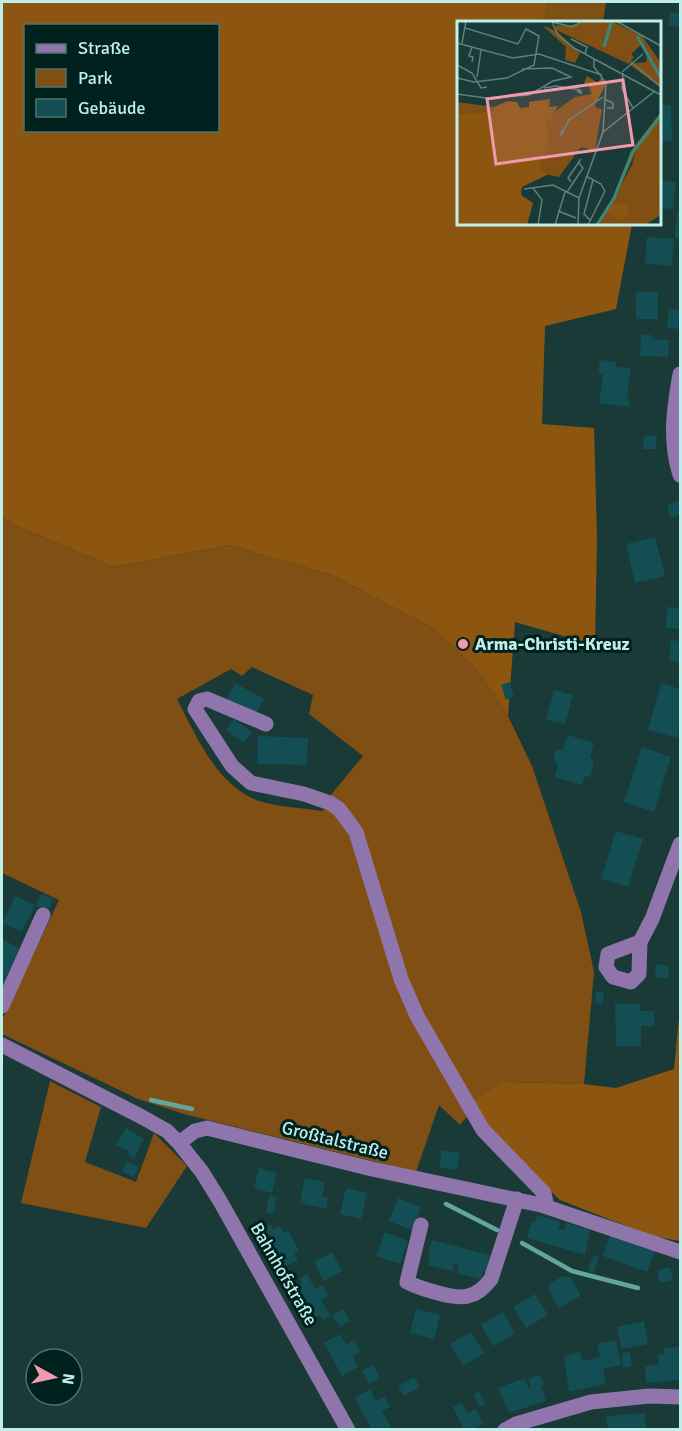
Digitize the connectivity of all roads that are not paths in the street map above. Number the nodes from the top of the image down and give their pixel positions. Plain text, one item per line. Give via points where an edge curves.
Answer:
1 (681, 374) edge
2 (681, 475) edge
3 (266, 724) dead end
4 (681, 844) edge
5 (43, 915) dead end
6 (640, 942) dead end
7 (2, 1006) edge
8 (2, 1045) edge
9 (179, 1143) junction
10 (517, 1199) junction
11 (547, 1207) junction
12 (422, 1225) dead end
13 (681, 1252) edge
14 (681, 1397) edge
15 (348, 1430) edge
16 (505, 1430) edge

1 - 2 street via 672,435
3 - 11 street via 207,699 199,701 195,709 232,766 251,783 319,799 339,808 356,832 401,979 417,1016 483,1130 544,1194
4 - 6 street
5 - 7 street
8 - 9 street via 142,1116
9 - 10 street, Großtalstraße via 195,1131 207,1128 372,1169
9 - 15 street, Bahnhofstraße via 220,1201
10 - 11 street, Großtalstraße
10 - 12 street via 491,1279 467,1297 407,1282
11 - 13 street, Großtalstraße
14 - 16 street via 591,1402

